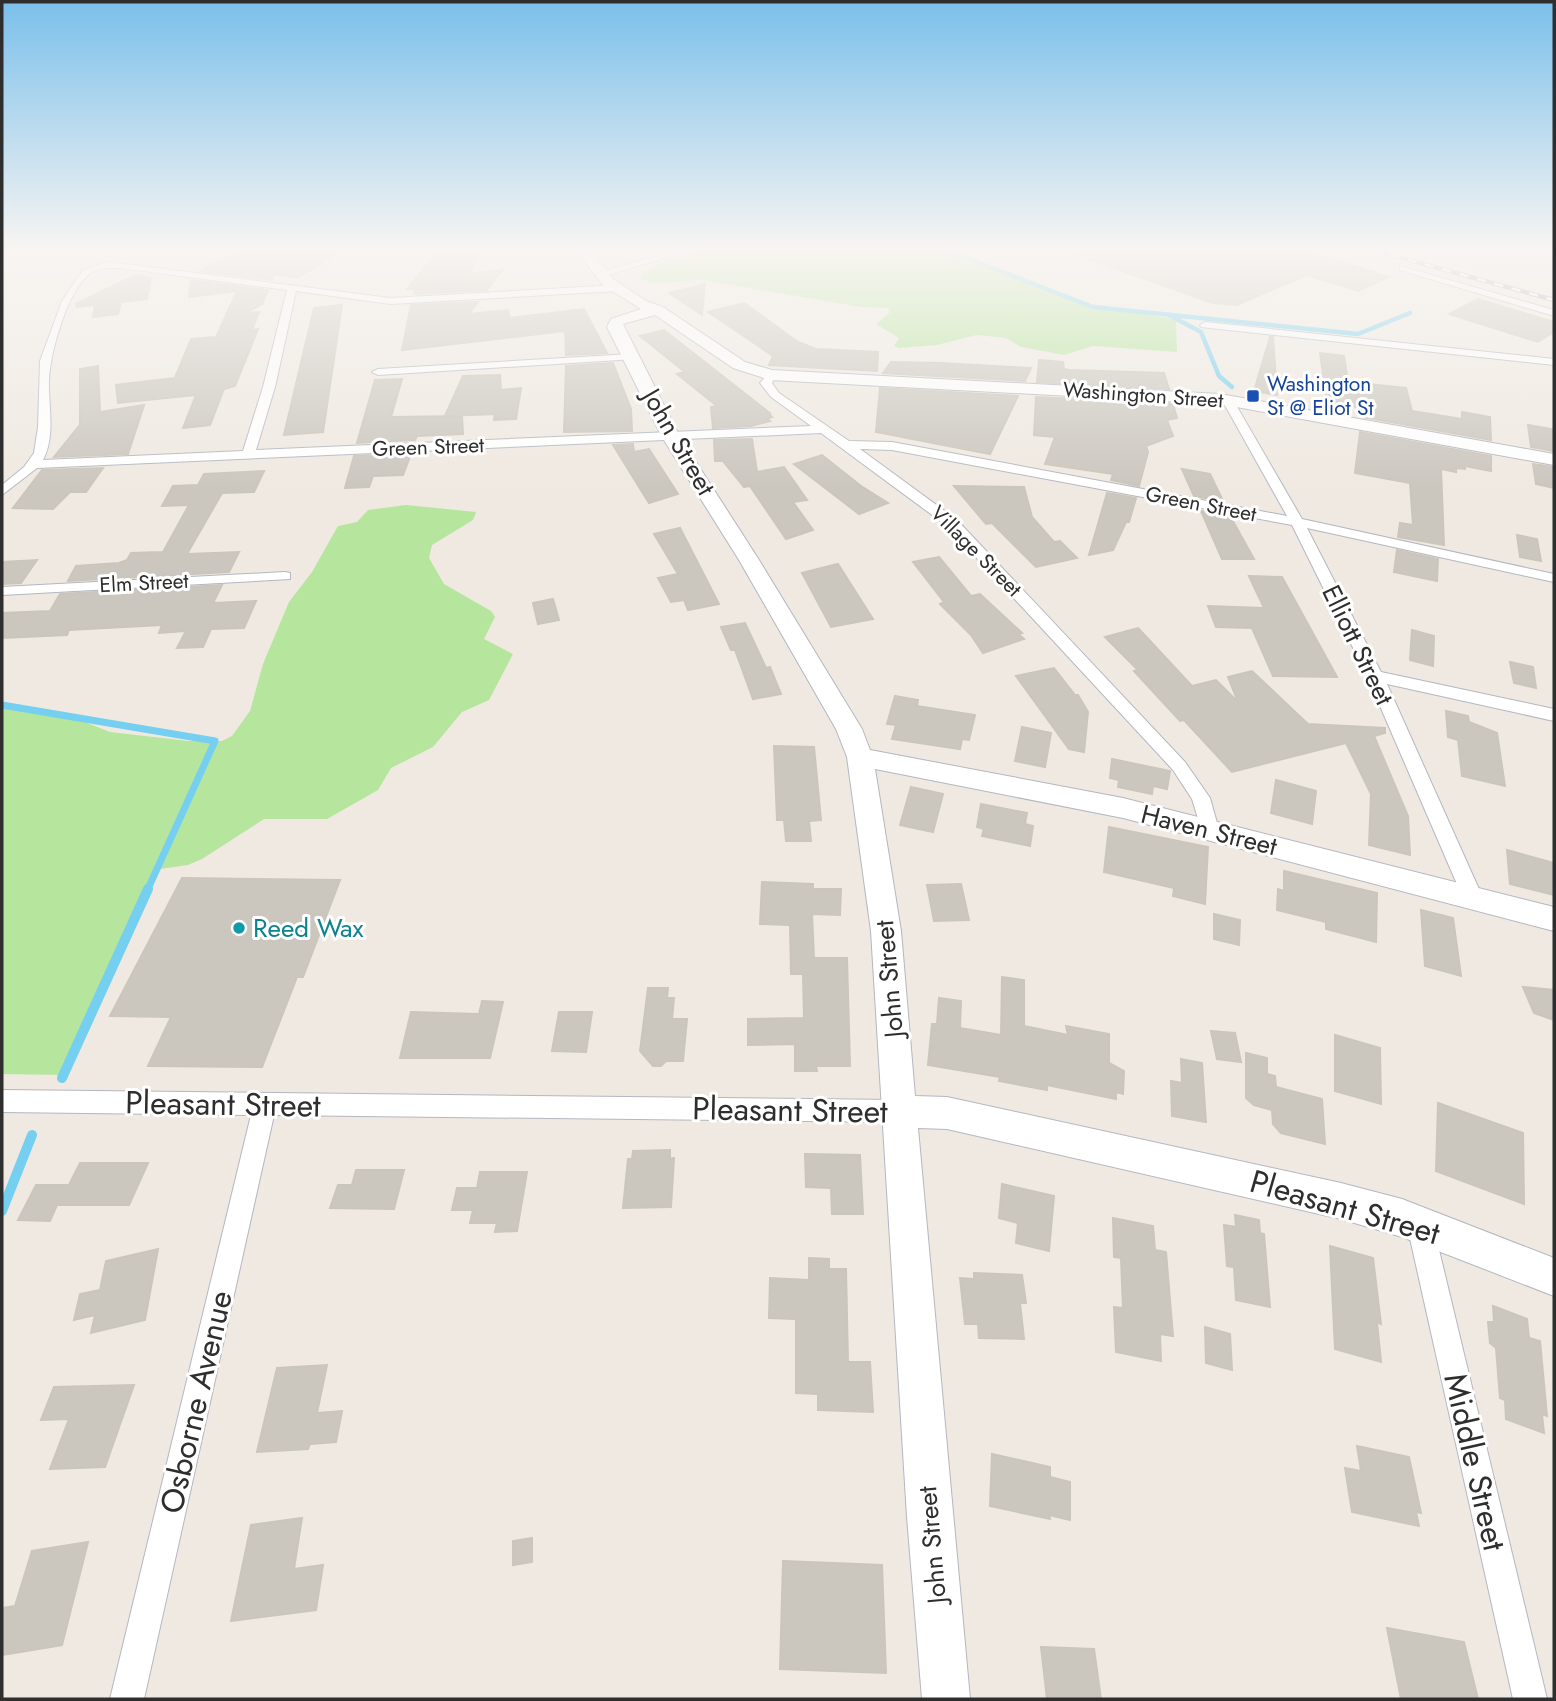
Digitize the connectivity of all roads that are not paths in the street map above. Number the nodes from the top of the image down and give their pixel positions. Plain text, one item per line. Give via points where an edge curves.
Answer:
1 (53, 329) edge
2 (282, 329) edge
3 (617, 329) edge
4 (687, 329) edge
5 (1246, 329) edge
6 (631, 357) junction
7 (1554, 362) edge
8 (378, 372) dead end
9 (770, 375) junction
10 (1228, 400) junction
11 (823, 429) junction
12 (671, 437) junction
13 (846, 445) junction
14 (247, 455) junction
15 (1554, 459) edge
16 (32, 464) junction
17 (2, 491) edge
18 (1297, 522) junction
19 (285, 576) dead end
20 (1554, 578) edge
21 (2, 591) edge
22 (1375, 676) junction
23 (1554, 715) edge
24 (860, 757) junction
25 (1210, 830) junction
26 (1474, 898) junction
27 (1553, 922) edge
28 (2, 1101) edge
29 (265, 1104) junction
30 (900, 1111) junction
31 (1420, 1224) junction
32 (1554, 1277) edge
33 (127, 1699) edge
34 (946, 1699) edge
35 (1530, 1699) edge

1 - 16 street via 45,360 44,428 40,453
2 - 14 street
3 - 6 street, John Street
4 - 9 street via 732,360
5 - 7 street
6 - 8 street
6 - 12 street, John Street
9 - 10 street, Washington Street
9 - 11 street, Village Street via 766,383 771,390
10 - 15 street, Washington Street
10 - 18 street, Elliott Street
11 - 12 street, Green Street
11 - 13 street, Village Street
12 - 14 street, Green Street
12 - 24 street, John Street via 849,729
13 - 18 street, Green Street via 892,446
13 - 25 street, Village Street via 952,523 1179,766 1201,799
14 - 16 street, Green Street
16 - 17 street
18 - 20 street, Green Street
18 - 22 street, Elliott Street
19 - 21 street, Elm Street
22 - 23 street
22 - 26 street, Elliott Street
24 - 25 street, Haven Street
24 - 30 street, John Street via 886,931
25 - 26 street, Haven Street
26 - 27 street, Haven Street
28 - 29 street, Pleasant Street
29 - 30 street, Pleasant Street
29 - 33 street, Osborne Avenue
30 - 31 street, Pleasant Street via 947,1113 1214,1171
30 - 34 street, John Street
31 - 32 street, Pleasant Street
31 - 35 street, Middle Street

